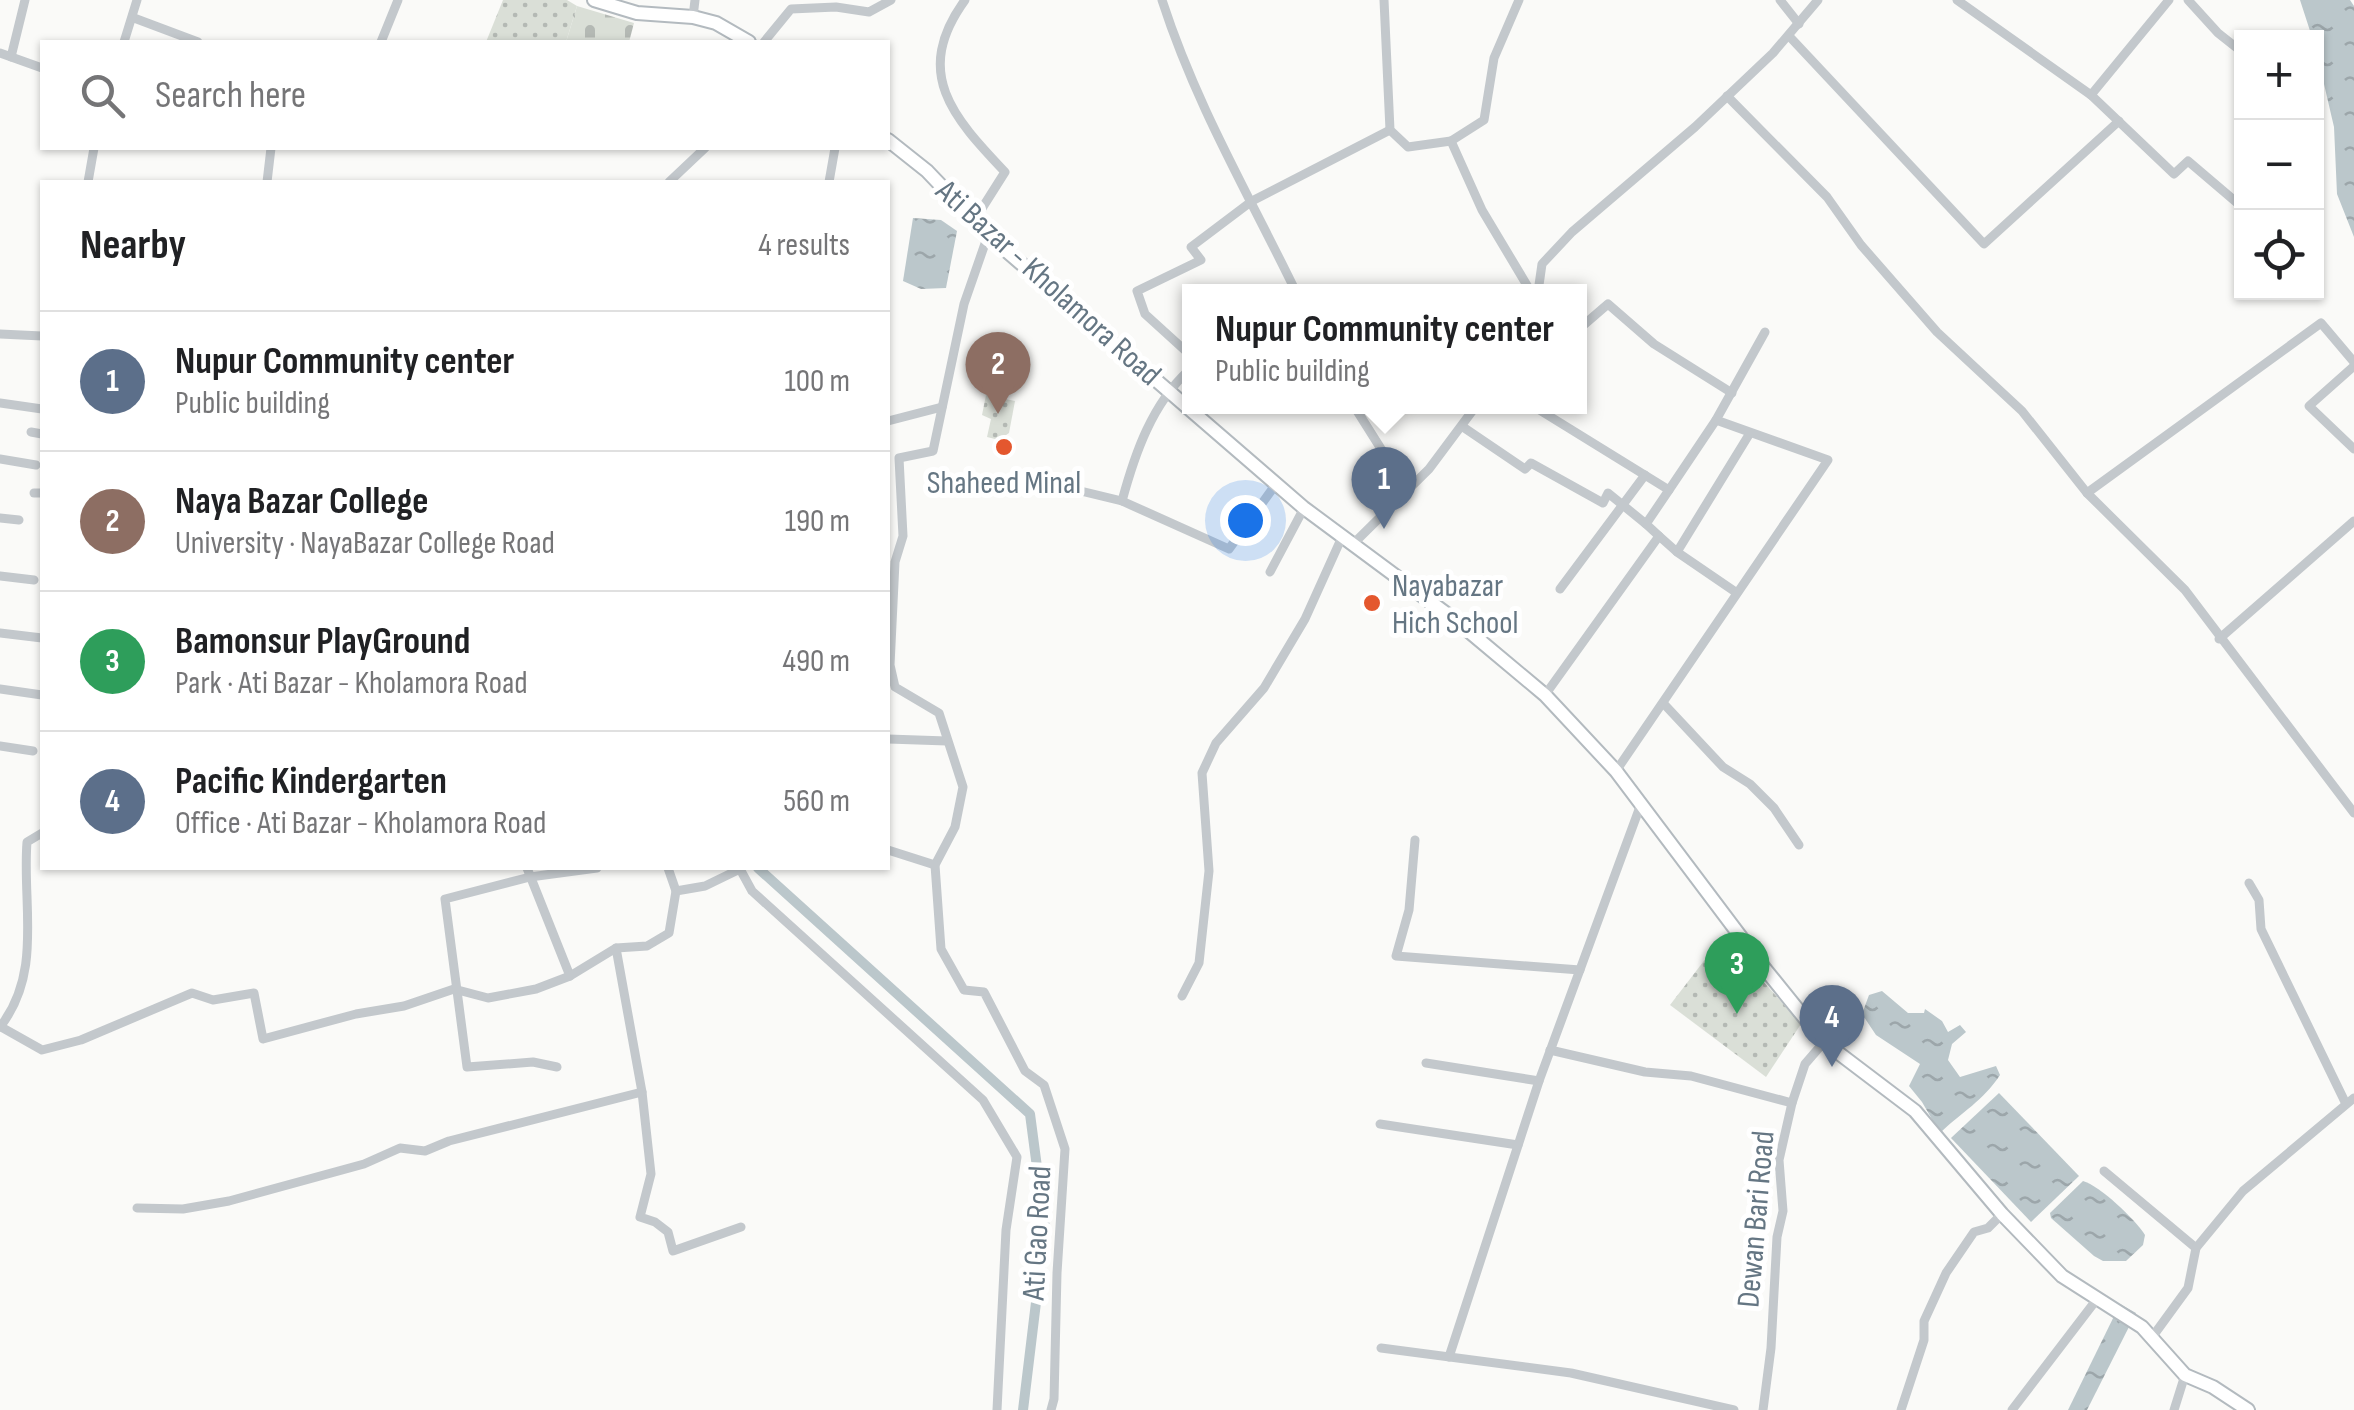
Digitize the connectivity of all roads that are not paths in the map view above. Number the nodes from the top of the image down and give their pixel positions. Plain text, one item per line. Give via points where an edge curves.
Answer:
1 (25, 0) edge
2 (137, 0) edge
3 (398, 0) edge
4 (594, 0) edge
5 (695, 0) edge
6 (891, 0) edge
7 (965, 0) edge
8 (1162, 0) edge
9 (1384, 0) edge
10 (1520, 0) edge
11 (1780, 0) edge
12 (1818, 0) edge
13 (1957, 0) edge
14 (2169, 0) edge
15 (2188, 0) edge
16 (791, 4) edge
17 (693, 17) junction
18 (134, 18) junction
19 (1800, 24) junction
20 (1789, 36) junction
21 (125, 40) edge
22 (193, 40) edge
23 (382, 40) edge
24 (746, 40) edge
25 (765, 40) edge
26 (2234, 46) edge
27 (6, 55) edge
28 (40, 67) edge
29 (2092, 95) junction
30 (1727, 96) junction
31 (2119, 121) junction
32 (1390, 130) junction
33 (1451, 140) junction
34 (890, 142) edge
35 (94, 150) edge
36 (271, 150) edge
37 (703, 150) edge
38 (834, 150) edge
39 (88, 180) edge
40 (267, 180) edge
41 (672, 180) edge
42 (829, 180) edge
43 (2234, 200) edge
44 (1252, 201) junction
45 (974, 221) junction
46 (988, 236) junction
47 (1289, 284) edge
48 (1530, 284) edge
49 (1537, 284) edge
50 (1587, 323) edge
51 (1765, 332) dead end
52 (0, 334) edge
53 (40, 336) edge
54 (1182, 348) edge
55 (2354, 364) edge
56 (1182, 377) edge
57 (1168, 390) junction
58 (1732, 393) junction
59 (0, 402) edge
60 (1182, 402) edge
61 (942, 407) junction
62 (40, 409) edge
63 (1196, 414) edge
64 (1359, 414) edge
65 (1471, 414) edge
66 (1546, 414) edge
67 (890, 420) edge
68 (1716, 420) junction
69 (1463, 427) junction
70 (1750, 433) junction
71 (2354, 449) edge
72 (0, 460) edge
73 (36, 465) dead end
74 (1645, 475) junction
75 (1276, 484) junction
76 (1060, 486) dead end
77 (1407, 490) junction
78 (1669, 490) junction
79 (2086, 493) junction
80 (1122, 500) junction
81 (1622, 503) junction
82 (1304, 508) junction
83 (0, 518) edge
84 (19, 520) dead end
85 (2354, 521) edge
86 (1646, 524) junction
87 (1659, 536) junction
88 (1347, 541) junction
89 (1677, 552) junction
90 (1270, 572) dead end
91 (0, 576) edge
92 (34, 580) dead end
93 (1560, 589) dead end
94 (1738, 593) junction
95 (0, 633) edge
96 (40, 638) edge
97 (2220, 639) junction
98 (0, 689) edge
99 (40, 695) edge
100 (1545, 695) junction
101 (1664, 704) junction
102 (890, 739) edge
103 (947, 742) junction
104 (0, 746) edge
105 (33, 751) dead end
106 (1616, 770) junction
107 (1640, 804) junction
108 (2354, 814) edge
109 (40, 834) edge
110 (1415, 840) dead end
111 (1798, 846) dead end
112 (890, 851) edge
113 (934, 865) junction
114 (562, 870) edge
115 (669, 870) edge
116 (736, 870) edge
117 (741, 870) edge
118 (528, 872) edge
119 (2249, 883) dead end
120 (676, 892) junction
121 (616, 948) junction
122 (1580, 970) junction
123 (570, 976) junction
124 (454, 988) junction
125 (1182, 996) dead end
126 (1, 1027) edge
127 (1824, 1042) junction
128 (1550, 1050) junction
129 (1426, 1063) dead end
130 (557, 1067) dead end
131 (1539, 1081) junction
132 (642, 1092) junction
133 (2350, 1101) edge
134 (1792, 1103) junction
135 (1380, 1124) dead end
136 (1518, 1145) junction
137 (2104, 1171) dead end
138 (137, 1208) dead end
139 (2002, 1214) junction
140 (741, 1227) dead end
141 (2196, 1248) junction
142 (2100, 1301) junction
143 (2147, 1331) junction
144 (1381, 1348) dead end
145 (1449, 1357) junction
146 (2185, 1375) junction
147 (997, 1410) edge
148 (1050, 1410) edge
149 (1734, 1410) edge
150 (1763, 1410) edge
151 (1901, 1410) edge
152 (2012, 1410) edge
153 (2174, 1410) edge
154 (2248, 1410) edge

1 - 27 street
2 - 18 street
3 - 23 street
4 - 17 main road via 637,13
5 - 17 street
6 - 16 street via 869,12
7 - 45 street via 945,39 942,91 1005,172
8 - 44 street via 1206,117
9 - 32 street
10 - 33 street via 1494,58 1484,120
11 - 19 street
12 - 19 street
13 - 29 street
14 - 29 street
15 - 26 street
16 - 25 street
17 - 24 main road
18 - 21 street
18 - 22 street
19 - 20 street
20 - 30 street
20 - 31 street via 1984,244
27 - 28 street
29 - 31 street
30 - 49 street via 1572,232 1542,264
30 - 79 street via 1828,197 1937,332 2022,410
31 - 43 street via 2174,174 2188,160
32 - 33 street via 1408,147
32 - 44 street
33 - 48 street via 1482,210
34 - 45 main road, Ati Bazar - Kholamora Road
35 - 39 street
36 - 40 street
37 - 41 street
38 - 42 street
44 - 47 street
44 - 54 street via 1191,247 1201,260 1137,291 1145,314
45 - 46 main road, Ati Bazar - Kholamora Road
46 - 57 main road, Ati Bazar - Kholamora Road
46 - 61 street via 964,304
50 - 58 street via 1608,304 1654,344
51 - 58 street
52 - 53 street
55 - 71 street via 2308,406
55 - 79 street via 2321,323
56 - 57 street
57 - 60 main road, Ati Bazar - Kholamora Road
57 - 80 street via 1133,460
58 - 68 street
59 - 62 street
61 - 67 street
61 - 103 street via 933,451 900,458 902,536 890,665 895,687 939,712
63 - 75 main road, Ati Bazar - Kholamora Road
64 - 77 street
65 - 69 street
66 - 74 street
68 - 70 street
68 - 78 street
69 - 77 street
69 - 81 street via 1524,469 1531,463 1603,503 1608,493
70 - 89 street
70 - 94 street via 1828,460
72 - 73 street
74 - 78 street
74 - 81 street
75 - 80 street via 1229,548
75 - 82 main road, Ati Bazar - Kholamora Road
76 - 80 street
77 - 88 street
78 - 86 street
79 - 97 street via 2184,590
81 - 86 street
81 - 93 street
82 - 88 main road, Ati Bazar - Kholamora Road
82 - 90 street
83 - 84 street
85 - 97 street
86 - 87 street
87 - 89 street
87 - 100 street
88 - 100 main road, Ati Bazar - Kholamora Road
88 - 125 street via 1264,688 1216,742 1202,773 1209,871 1199,963
89 - 94 street
91 - 92 street
94 - 101 street
95 - 96 street
97 - 108 street
98 - 99 street
100 - 106 main road, Ati Bazar - Kholamora Road
101 - 106 street
101 - 111 street via 1774,808
102 - 103 street
103 - 113 street via 963,787 955,827
104 - 105 street
106 - 107 main road, Ati Bazar - Kholamora Road
107 - 122 street
107 - 127 main road, Ati Bazar - Kholamora Road
109 - 126 street via 27,842 30,932 18,999
110 - 122 street via 1409,910 1396,956
112 - 113 street
113 - 148 street, Ati Gao Road via 941,949 964,990 984,992 1026,1071 1044,1085 1065,1149
114 - 118 street
115 - 120 street
116 - 120 street
117 - 147 street via 752,891 983,1100 1017,1158 1006,1230
118 - 123 street
118 - 124 street via 444,899
119 - 133 street via 2259,900 2261,929
120 - 121 street via 670,933 647,946
121 - 123 street
121 - 132 street
122 - 128 street
123 - 124 street via 488,998
124 - 126 street via 263,1039 254,993 212,1000 192,993 42,1050
124 - 130 street via 467,1066
127 - 134 street, Dewan Bari Road via 1805,1064
127 - 139 main road, Ati Bazar - Kholamora Road via 1915,1111
128 - 131 street
128 - 134 street
129 - 131 street
131 - 136 street
132 - 138 street via 425,1151 400,1148 229,1201
132 - 140 street via 651,1174 640,1217 668,1232 673,1251
133 - 141 street via 2243,1192
134 - 150 street, Dewan Bari Road via 1779,1160 1784,1210
135 - 136 street
136 - 145 street
137 - 141 street
139 - 142 main road, Ati Bazar - Kholamora Road via 2062,1276
139 - 151 street via 1974,1232 1946,1273 1924,1321
141 - 143 street via 2188,1288
142 - 143 main road, Ati Bazar - Kholamora Road
142 - 152 street
143 - 146 main road
144 - 145 street
145 - 149 street via 1571,1373
146 - 153 street
146 - 154 main road

